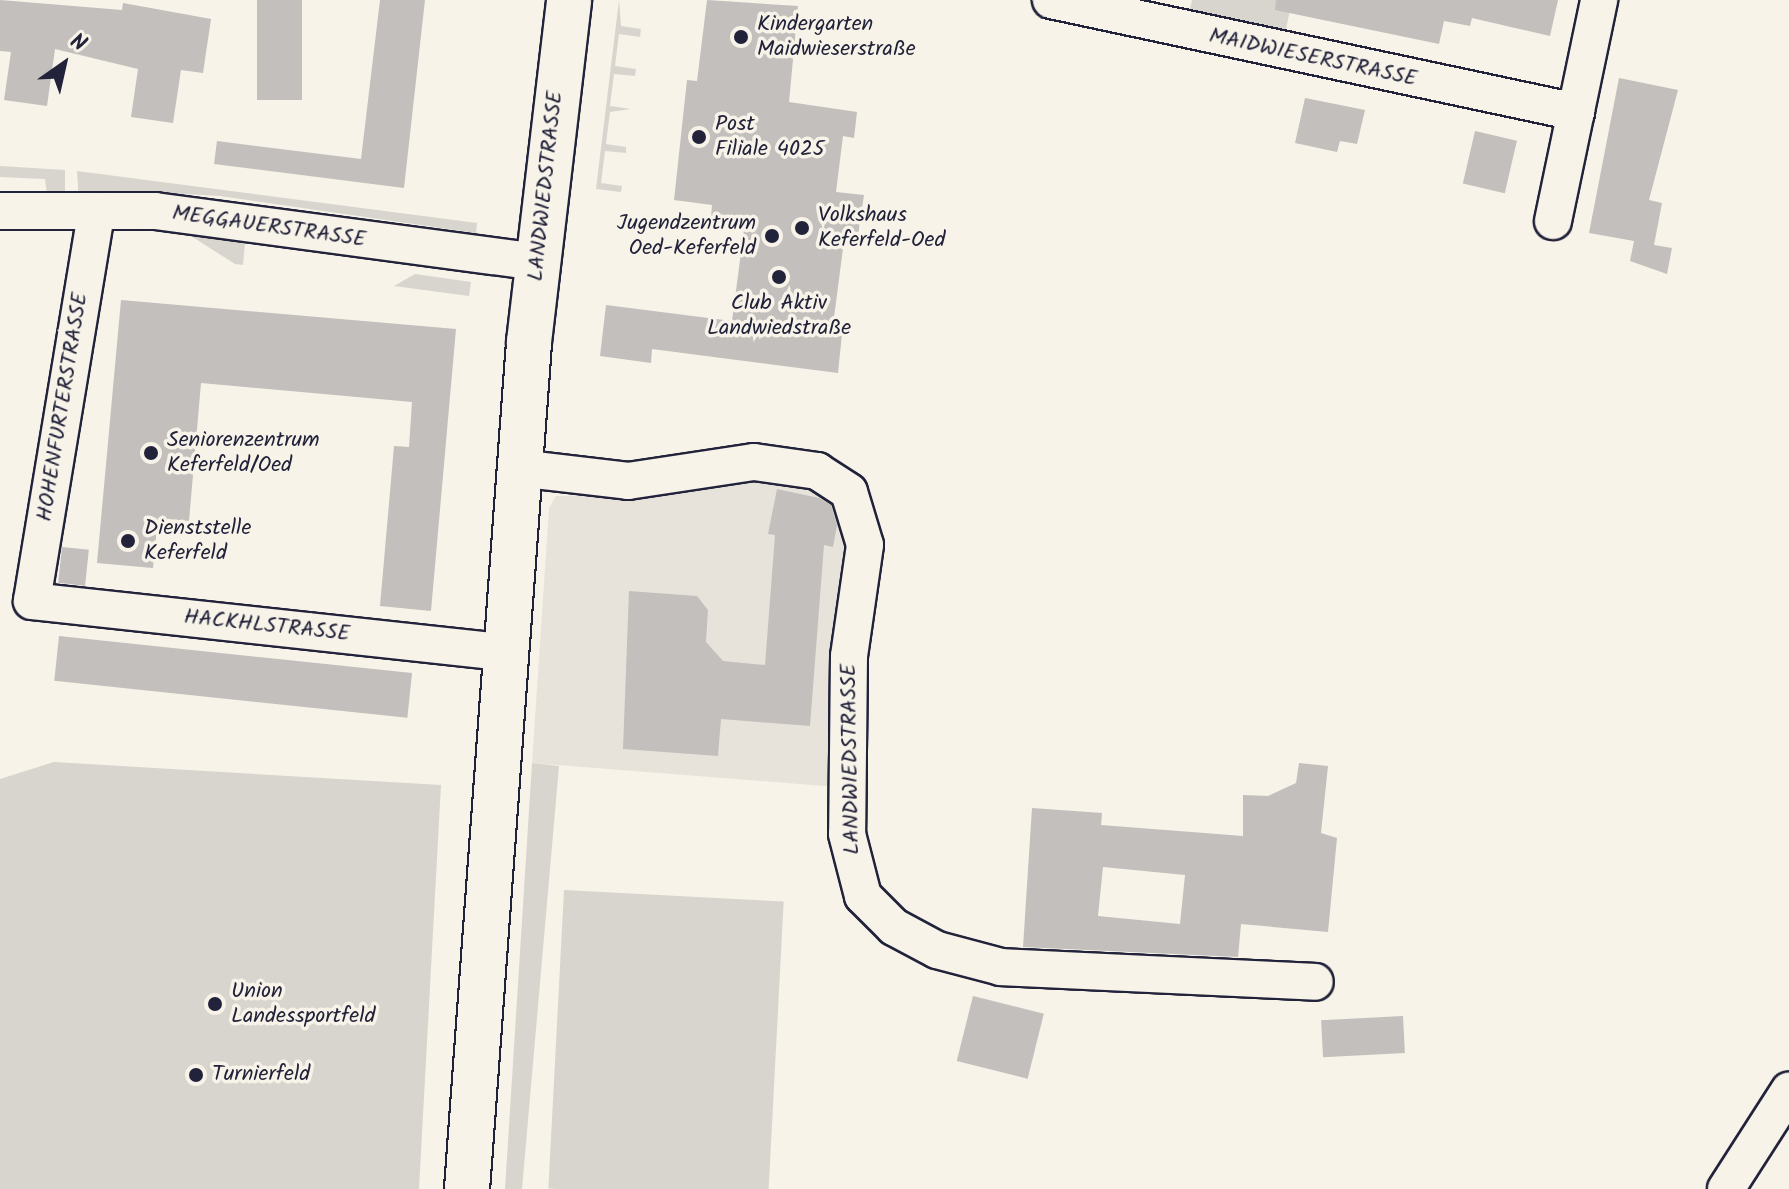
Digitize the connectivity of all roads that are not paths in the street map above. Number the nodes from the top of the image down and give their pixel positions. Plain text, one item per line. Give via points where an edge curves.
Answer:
1 (569, 0) edge
2 (1051, 0) edge
3 (1599, 0) edge
4 (1576, 112) junction
5 (0, 211) edge
6 (96, 214) junction
7 (1553, 221) dead end
8 (537, 262) junction
9 (518, 468) junction
10 (32, 601) joint
11 (503, 652) junction
12 (1315, 982) dead end
13 (1789, 1091) edge
14 (467, 1189) edge
15 (1726, 1189) edge

1 - 8 main road, LANDWIEDSTRASSE
2 - 4 street, MAIDWIESERSTRASSE
3 - 4 street
4 - 7 street
5 - 6 street, MEGGAUERSTRASSE
6 - 8 street, MEGGAUERSTRASSE via 155,211
6 - 10 street, HOHENFURTERSTRASSE
8 - 9 main road, LANDWIEDSTRASSE
9 - 11 main road, LANDWIEDSTRASSE
9 - 12 street, LANDWIEDSTRASSE via 628,481 754,462 817,471 849,492 865,545 849,656 847,834 863,896 894,927 937,950 1001,967
10 - 11 street, HACKHLSTRASSE
11 - 14 main road, LANDWIEDSTRASSE
13 - 15 street

